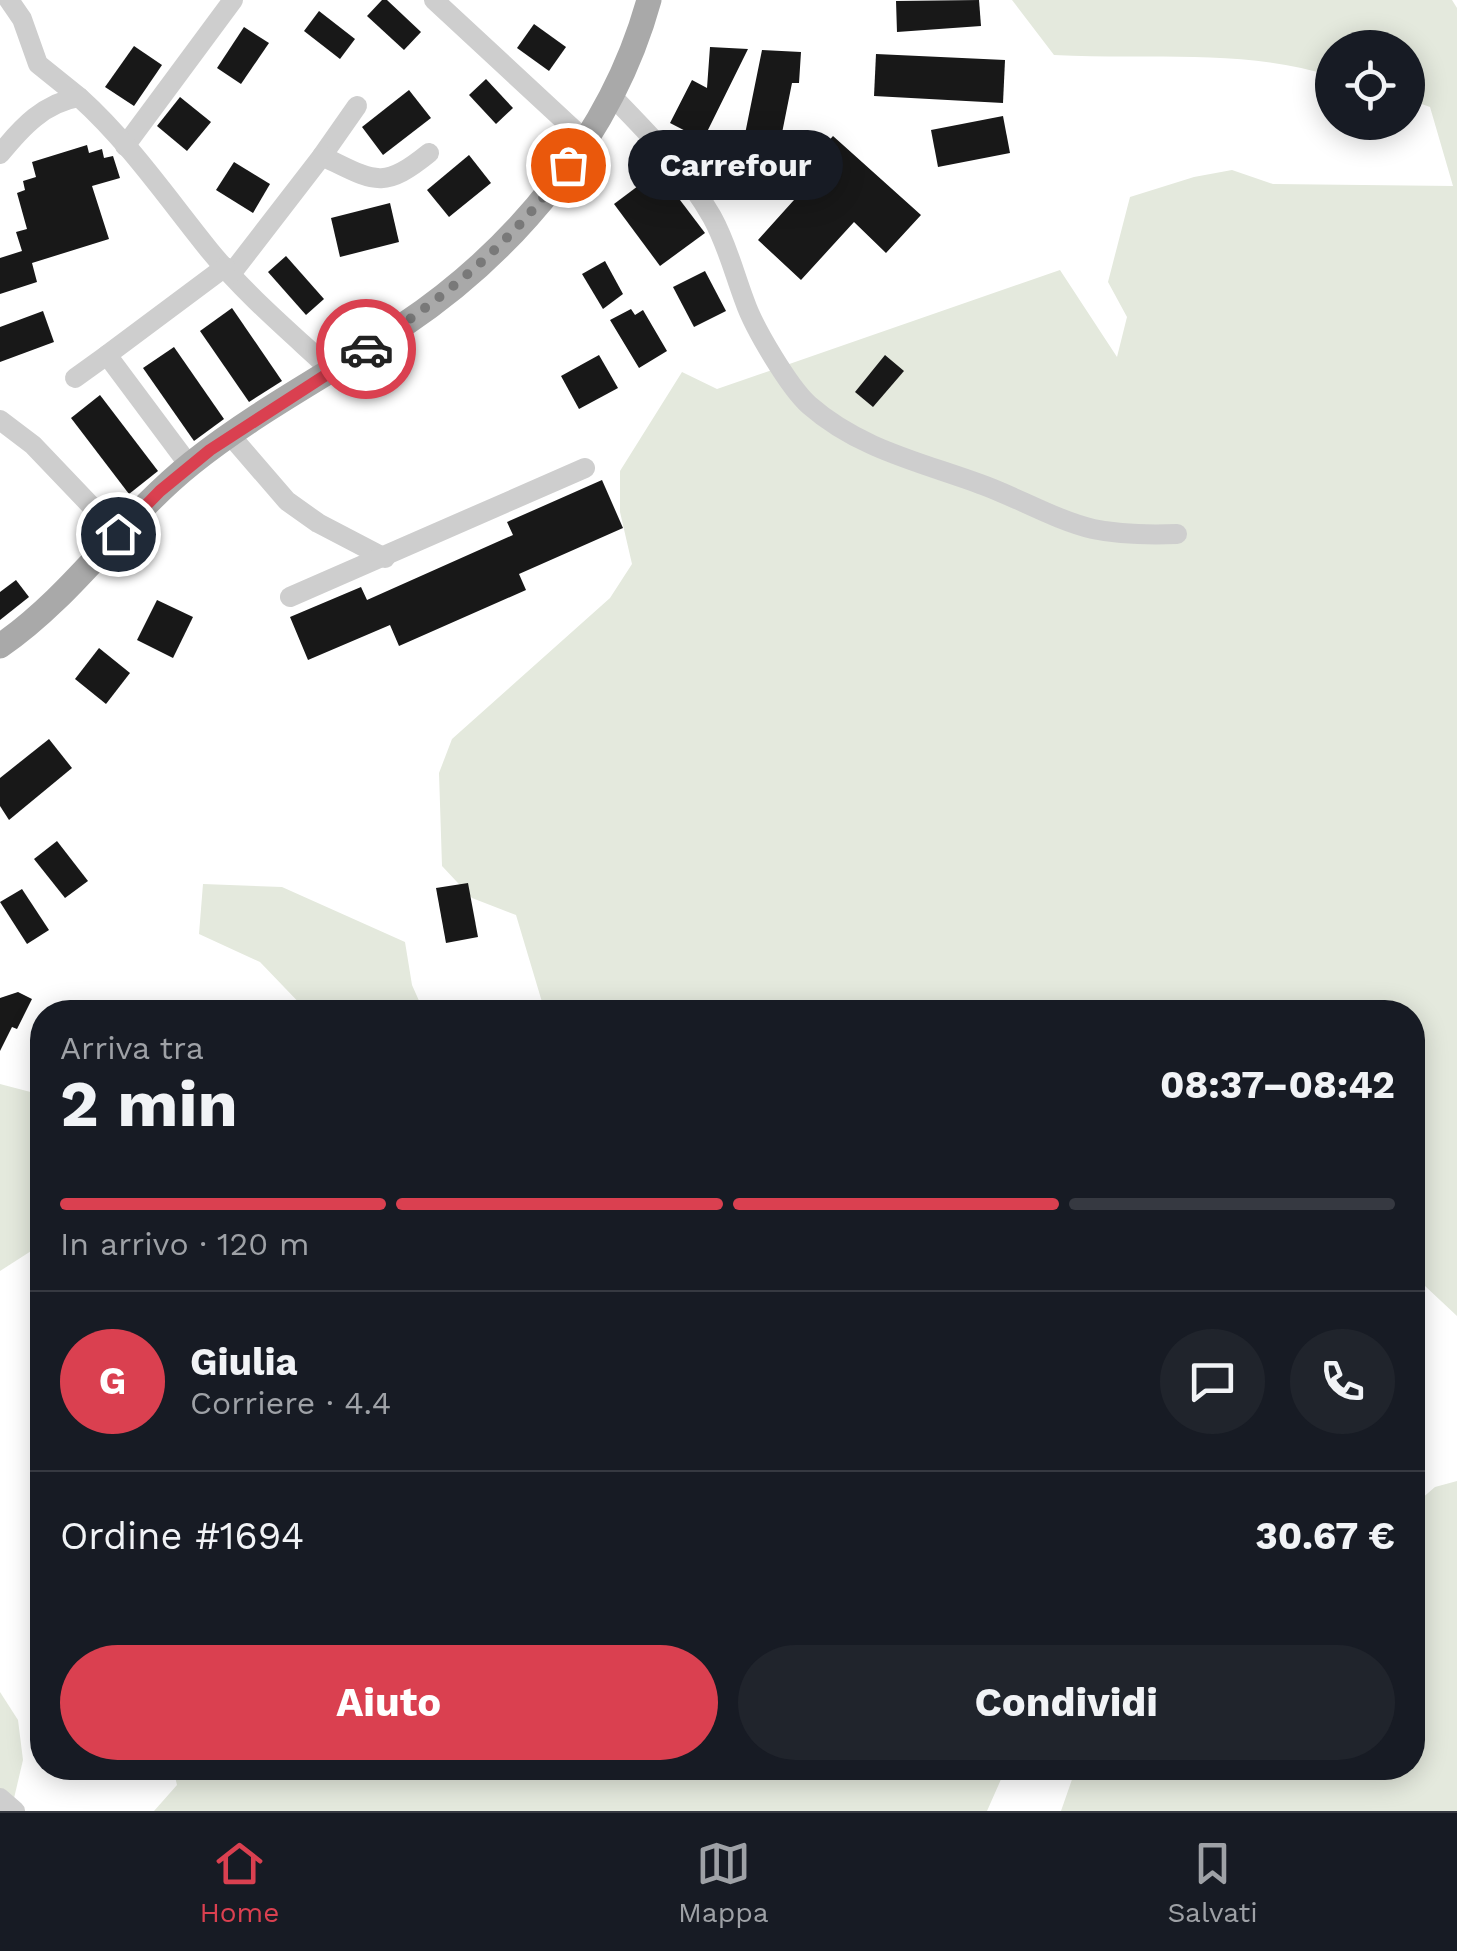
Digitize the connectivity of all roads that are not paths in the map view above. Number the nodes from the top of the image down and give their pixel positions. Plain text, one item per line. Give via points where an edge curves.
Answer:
1 (9, 0) edge
2 (233, 0) edge
3 (434, 0) edge
4 (649, 0) edge
5 (610, 94) junction
6 (80, 97) junction
7 (357, 106) dead end
8 (584, 139) junction
9 (125, 146) junction
10 (429, 152) dead end
11 (0, 154) edge
12 (322, 156) junction
13 (228, 270) junction
14 (106, 355) junction
15 (332, 371) junction
16 (75, 378) dead end
17 (0, 421) edge
18 (230, 435) junction
19 (189, 466) junction
20 (585, 468) dead end
21 (118, 534) junction
22 (1176, 534) dead end
23 (384, 558) junction
24 (290, 597) dead end
25 (0, 646) edge
26 (0, 1798) edge
27 (15, 1811) edge

1 - 6 street via 38,64
2 - 9 street
3 - 8 street
4 - 5 main road
5 - 8 main road
5 - 22 street via 702,201 746,306 787,378 837,427 870,446 1091,528
6 - 9 street
6 - 11 street via 42,111
7 - 12 street
8 - 15 main road via 492,255
9 - 13 street
10 - 12 street via 385,179
12 - 13 street
13 - 14 street
13 - 15 street
14 - 16 street
14 - 19 street
15 - 18 main road
17 - 21 street via 33,445
18 - 19 main road
18 - 23 street via 287,501
19 - 21 main road
20 - 23 street
21 - 25 main road
23 - 24 street
26 - 27 street

